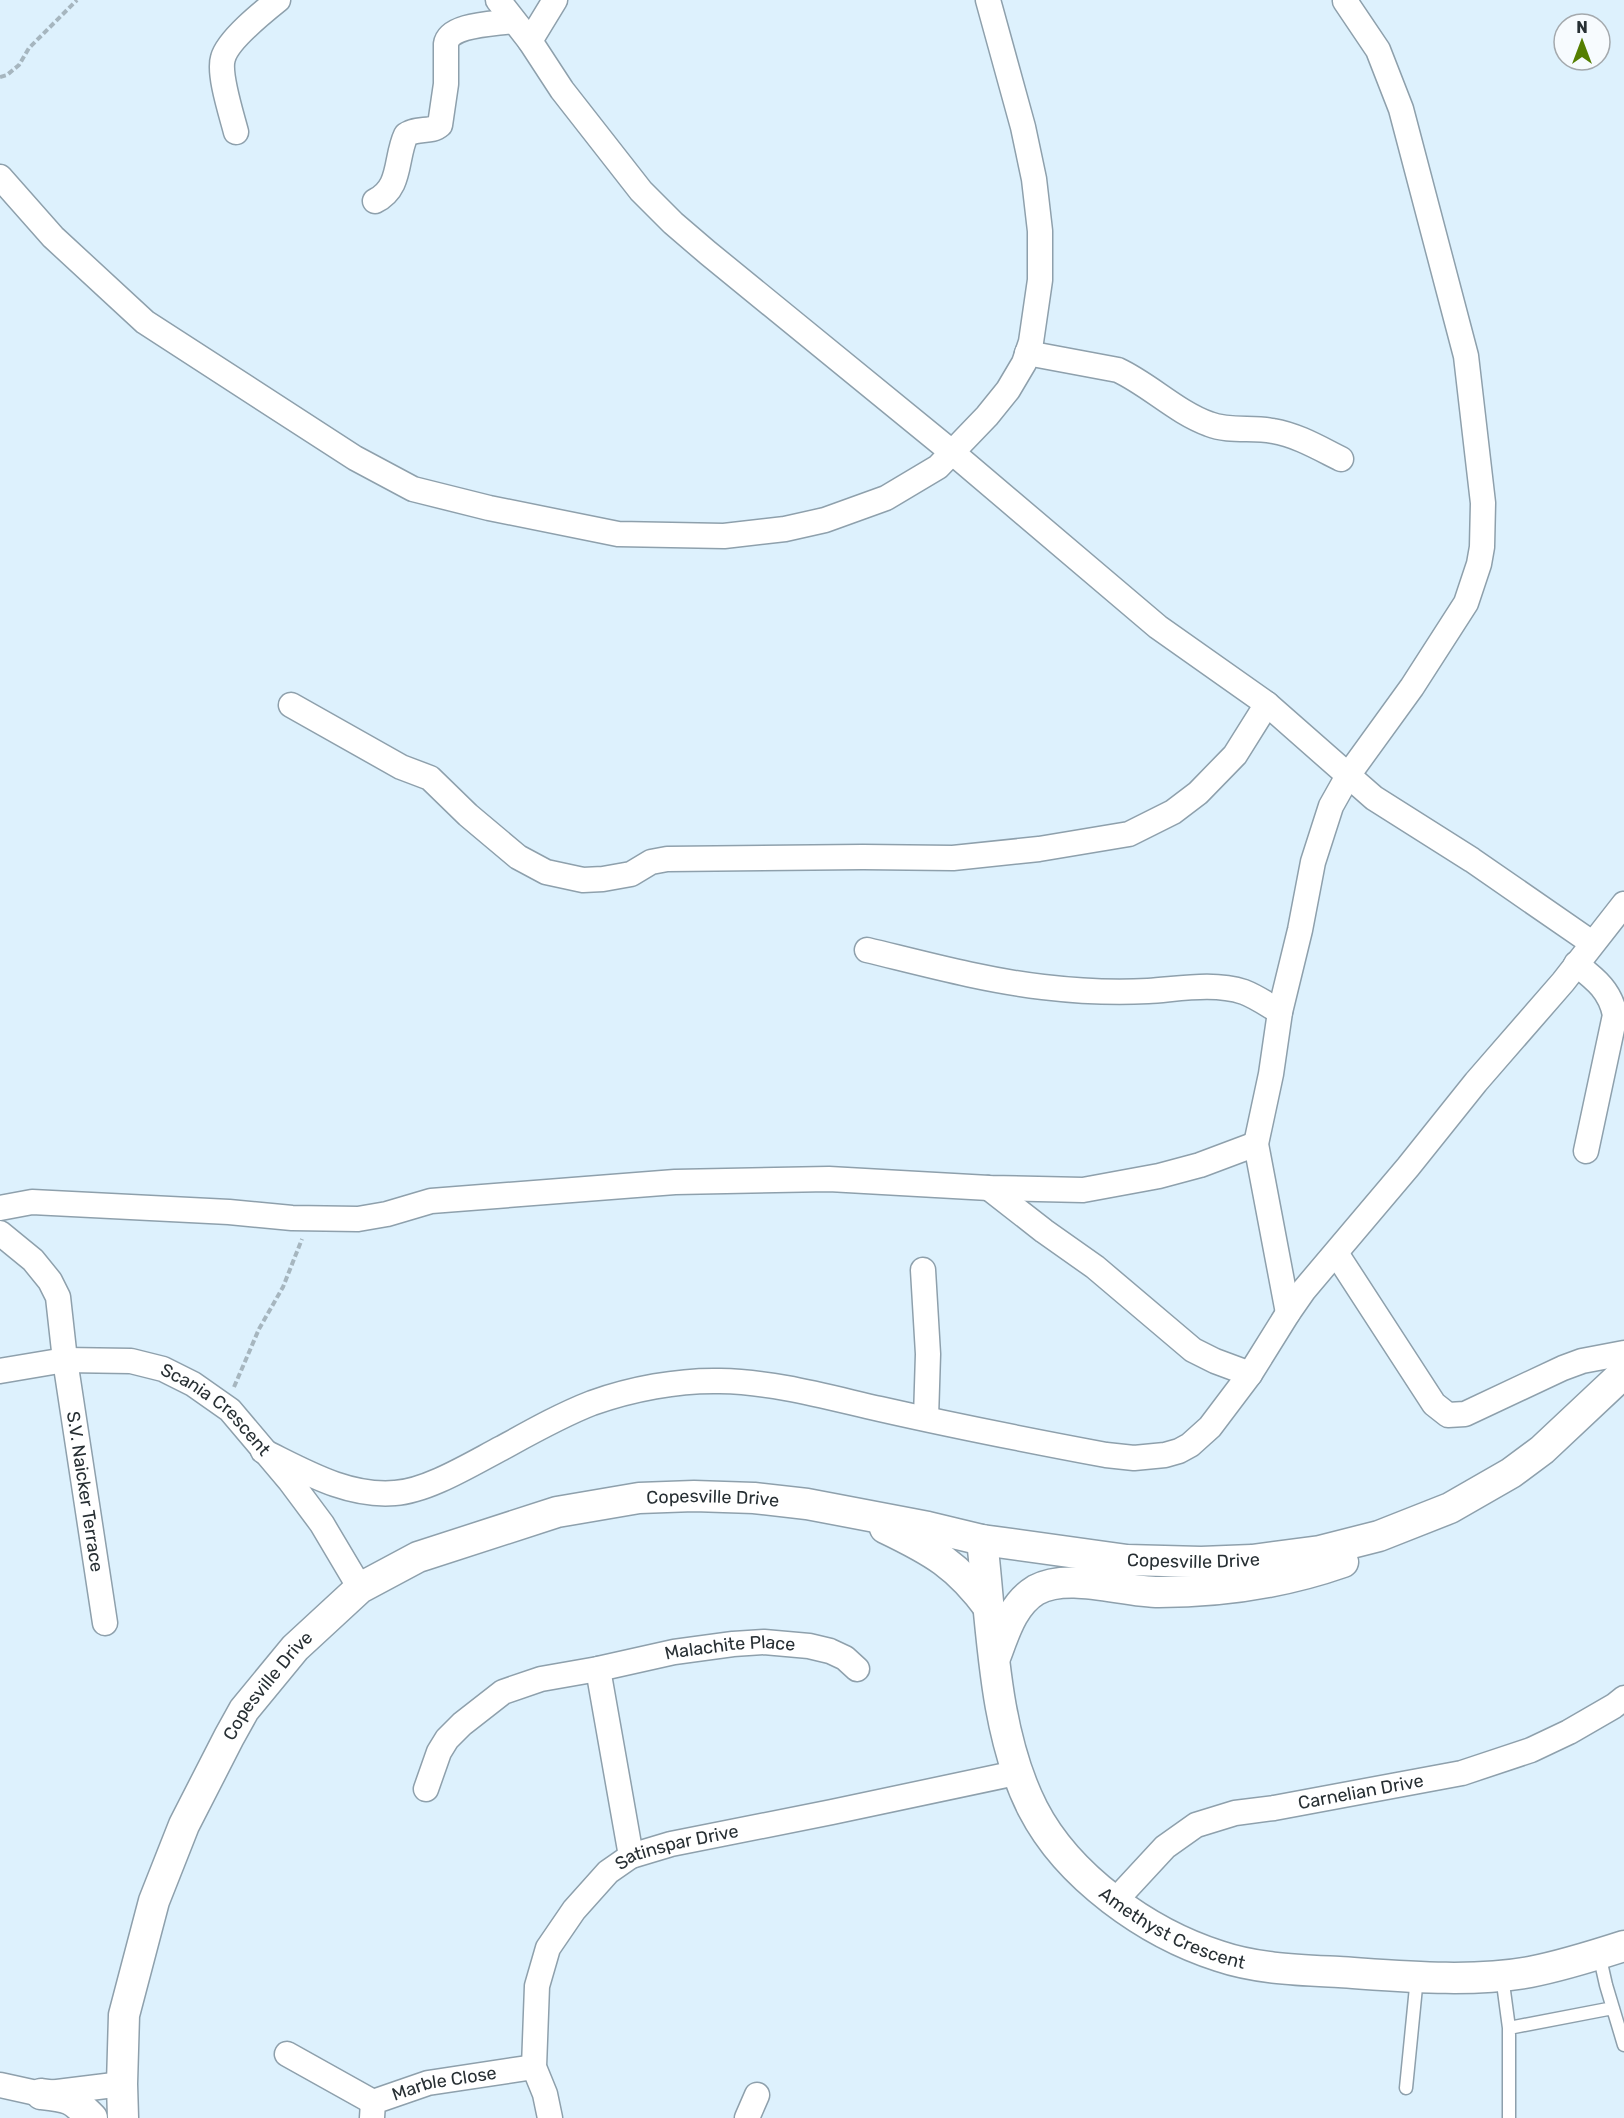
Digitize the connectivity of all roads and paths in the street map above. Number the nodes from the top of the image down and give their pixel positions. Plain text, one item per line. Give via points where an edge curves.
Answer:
1 (77, 0) edge
2 (278, 0) edge
3 (498, 0) edge
4 (555, 0) edge
5 (988, 0) edge
6 (1345, 1) edge
7 (512, 21) junction
8 (530, 41) junction
9 (0, 76) edge
10 (236, 132) dead end
11 (0, 177) edge
12 (375, 201) dead end
13 (1028, 353) junction
14 (953, 453) junction
15 (1341, 459) dead end
16 (1267, 704) junction
17 (291, 705) dead end
18 (1349, 774) junction
19 (1624, 904) edge
20 (1593, 943) junction
21 (867, 950) dead end
22 (1576, 964) junction
23 (1280, 1012) junction
24 (1256, 1144) junction
25 (1586, 1151) dead end
26 (989, 1188) junction
27 (0, 1208) edge
28 (320, 1218) junction
29 (0, 1233) edge
30 (1336, 1253) junction
31 (923, 1270) dead end
32 (1288, 1313) junction
33 (1624, 1353) edge
34 (65, 1360) junction
35 (0, 1371) edge
36 (1624, 1373) edge
37 (1250, 1374) junction
38 (225, 1407) junction
39 (926, 1418) junction
40 (263, 1451) junction
41 (856, 1513) junction
42 (1379, 1536) junction
43 (982, 1540) junction
44 (360, 1588) junction
45 (990, 1609) junction
46 (105, 1623) dead end
47 (995, 1657) junction
48 (598, 1669) junction
49 (857, 1669) dead end
50 (1624, 1698) edge
51 (1016, 1773) junction
52 (426, 1789) dead end
53 (631, 1856) junction
54 (1115, 1902) junction
55 (1611, 1950) edge
56 (1502, 1974) junction
57 (1417, 1977) junction
58 (1613, 2008) junction
59 (1509, 2028) junction
60 (1624, 2045) edge
61 (287, 2054) dead end
62 (534, 2067) junction
63 (0, 2085) edge
64 (122, 2085) junction
65 (1406, 2088) dead end
66 (40, 2094) junction
67 (757, 2095) dead end
68 (373, 2110) edge
69 (92, 2118) edge
70 (123, 2118) edge
71 (550, 2118) edge
72 (747, 2118) edge
73 (1509, 2118) edge

1 - 9 path via 36,41 19,65
2 - 10 street via 242,32 223,58
3 - 7 street
4 - 8 street
5 - 13 street via 1023,127 1040,231 1040,280
6 - 18 street via 1378,50 1415,159 1466,356 1483,503 1479,564 1466,603
7 - 8 street
7 - 12 street via 458,29 448,36 440,124 435,129 412,130 406,135 392,185
8 - 14 street via 562,90 641,191 673,223
11 - 14 street via 53,237 144,322 338,447 413,489 618,534 724,536 785,529 886,498 938,467
13 - 14 street via 1008,390
13 - 15 street via 1118,370 1212,426 1288,434
14 - 16 street via 1158,627
16 - 17 street via 1235,755 1198,794 1130,834 953,858 667,859 651,862 631,874 583,880 546,872 518,857 430,778 401,767
16 - 18 street
18 - 20 street via 1374,798
18 - 23 street via 1330,806 1321,832
19 - 20 street
20 - 22 street
21 - 23 street via 1044,988 1104,992 1225,988 1242,991
22 - 25 street via 1600,983 1613,1003 1615,1015
22 - 30 street
23 - 24 street
24 - 26 street via 1200,1165 1122,1184 1083,1190
24 - 32 street
26 - 28 street via 829,1179 675,1182 431,1201 387,1214
26 - 37 street via 1095,1267 1193,1350
27 - 28 street via 32,1202
28 - 38 path via 306,1230
29 - 34 street, S.V. Naicker Terrace via 33,1260 54,1289
30 - 32 street
30 - 33 street via 1434,1404 1448,1415 1465,1414 1582,1361
31 - 39 street
32 - 37 street
34 - 35 street, Scania Crescent
34 - 38 street, Scania Crescent via 131,1361 164,1369
34 - 46 street, S.V. Naicker Terrace
36 - 42 street, Copesville Drive via 1512,1473 1450,1508
37 - 39 street via 1204,1433 1190,1445 1165,1455 1106,1455
38 - 40 street, Scania Crescent
39 - 40 street via 767,1384 720,1381 662,1387 590,1404 468,1467 395,1494 343,1488
40 - 44 street, Scania Crescent via 322,1524
41 - 43 street, Copesville Drive
41 - 44 street, Copesville Drive via 754,1498 639,1498 557,1512 485,1534 418,1557
41 - 45 street via 936,1554 958,1570
42 - 43 street, Copesville Drive via 1320,1551 1201,1562 1127,1560
42 - 47 street via 1344,1561 1279,1582 1156,1592 1071,1583 1051,1585 1018,1605
43 - 45 street, Amethyst Crescent
44 - 64 street, Copesville Drive via 295,1648 244,1710 184,1825 154,1901 124,2014
45 - 47 street, Amethyst Crescent
47 - 51 street, Amethyst Crescent
48 - 49 street, Malachite Place via 674,1652 764,1642 830,1651
48 - 52 street, Malachite Place via 541,1679 503,1692 447,1738
48 - 53 street
50 - 54 street, Carnelian Drive via 1531,1750 1462,1773 1235,1813 1196,1825 1165,1847
51 - 53 street, Satinspar Drive via 700,1837
51 - 54 street, Amethyst Crescent via 1053,1842 1077,1870
53 - 62 street, Satinspar Drive via 608,1872 574,1910 548,1948 537,1986
54 - 57 street, Amethyst Crescent via 1186,1943 1237,1961
55 - 56 street, Amethyst Crescent via 1529,1972
55 - 58 lane
56 - 57 street, Amethyst Crescent
56 - 59 lane
57 - 65 lane
58 - 59 lane
58 - 60 lane
59 - 73 lane
61 - 68 street
62 - 68 street, Marble Close via 428,2084
62 - 71 street, Satinspar Drive
63 - 66 street
64 - 66 street
64 - 70 street, Copesville Drive
66 - 69 street via 66,2096
67 - 72 street

